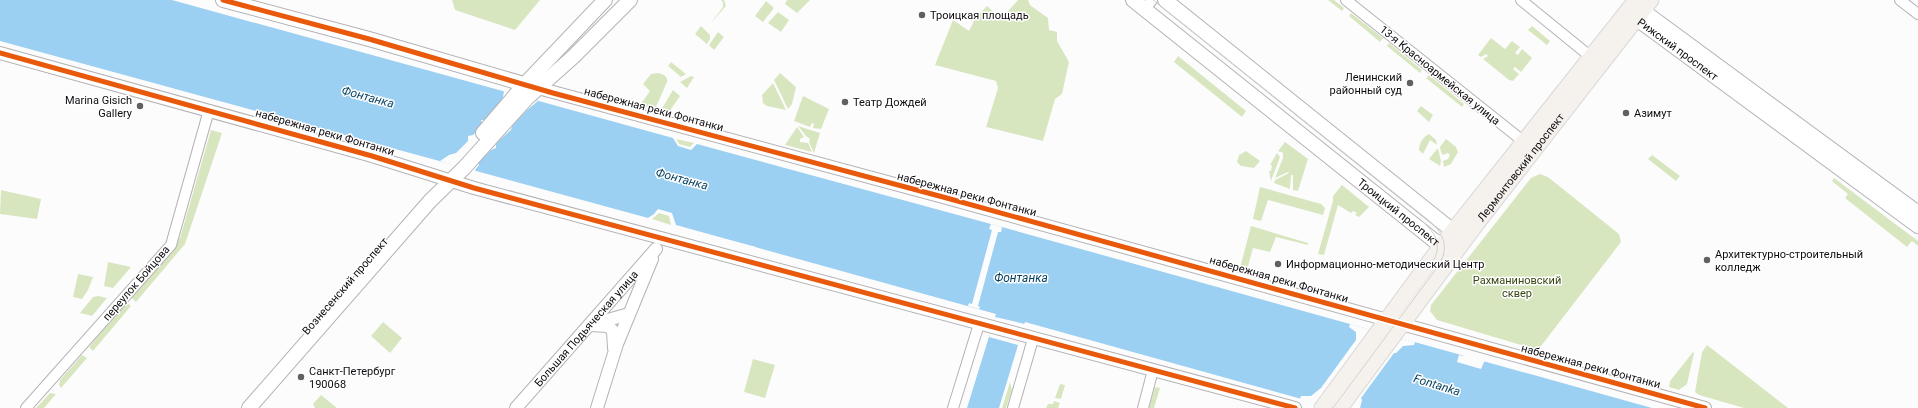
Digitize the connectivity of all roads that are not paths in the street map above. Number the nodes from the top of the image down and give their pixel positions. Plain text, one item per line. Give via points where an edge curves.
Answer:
1 (223, 0) edge
2 (605, 0) edge
3 (630, 0) edge
4 (1133, 0) edge
5 (1165, 0) edge
6 (1346, 0) edge
7 (1521, 0) edge
8 (1900, 0) edge
9 (1148, 4) edge
10 (1640, 7) edge
11 (1918, 14) edge
12 (0, 53) edge
13 (1591, 57) junction
14 (527, 91) junction
15 (209, 110) junction
16 (1529, 146) junction
17 (447, 178) junction
18 (1918, 213) edge
19 (1918, 226) edge
20 (1454, 231) junction
21 (658, 243) junction
22 (1441, 246) junction
23 (1458, 248) junction
24 (631, 278) junction
25 (641, 286) junction
26 (610, 302) junction
27 (629, 314) junction
28 (1387, 319) junction
29 (979, 324) junction
30 (1402, 324) junction
31 (590, 325) junction
32 (612, 325) junction
33 (1033, 339) junction
34 (614, 355) junction
35 (1153, 370) junction
36 (1322, 407) edge
37 (26, 408) edge
38 (238, 408) edge
39 (249, 408) edge
40 (516, 408) edge
41 (597, 408) edge
42 (953, 408) edge
43 (1012, 408) edge
44 (1143, 408) edge
45 (1295, 408) edge
46 (1340, 408) edge
47 (1705, 408) edge

1 - 14 main road, набережная реки Фонтанки
2 - 14 main road
3 - 14 main road
4 - 9 main road, Троицкий проспект
5 - 20 main road, Троицкий проспект
6 - 16 street, 13-я Красноармейская улица
7 - 13 street
8 - 11 street
9 - 22 main road, Троицкий проспект
10 - 13 main road, Лермонтовский проспект
10 - 16 main road, Лермонтовский проспект
10 - 18 main road, Рижский проспект
10 - 19 main road, Рижский проспект
12 - 15 street, набережная реки Фонтанки
13 - 16 main road, Лермонтовский проспект
14 - 17 main road, Вознесенский проспект
14 - 28 street, набережная реки Фонтанки via 943,197
15 - 17 street, набережная реки Фонтанки
15 - 37 street, переулок Бойцова via 170,245
16 - 20 main road, Лермонтовский проспект
16 - 23 main road, Лермонтовский проспект
17 - 21 street, набережная реки Фонтанки
17 - 38 main road, Вознесенский проспект
17 - 39 main road, Вознесенский проспект via 430,201
20 - 22 main road, Лермонтовский проспект
20 - 23 main road, Троицкий проспект
21 - 24 street, Большая Подьяческая улица
21 - 25 street
21 - 29 street, набережная реки Фонтанки
22 - 23 main road, Троицкий проспект
22 - 28 main road, Лермонтовский проспект
23 - 30 main road, Лермонтовский проспект
24 - 25 street via 636,279
24 - 26 street, Большая Подьяческая улица
25 - 27 street
26 - 31 street, Большая Подьяческая улица
26 - 32 street
27 - 32 street
27 - 34 street
28 - 30 street, набережная реки Фонтанки
28 - 36 main road, Лермонтовский проспект
29 - 33 street, набережная реки Фонтанки
29 - 42 street
30 - 46 main road, Лермонтовский проспект
30 - 47 street, набережная реки Фонтанки
31 - 32 street
31 - 40 street, Большая Подьяческая улица
32 - 34 street
33 - 35 street
33 - 43 street
34 - 41 street
35 - 44 street
35 - 45 street

